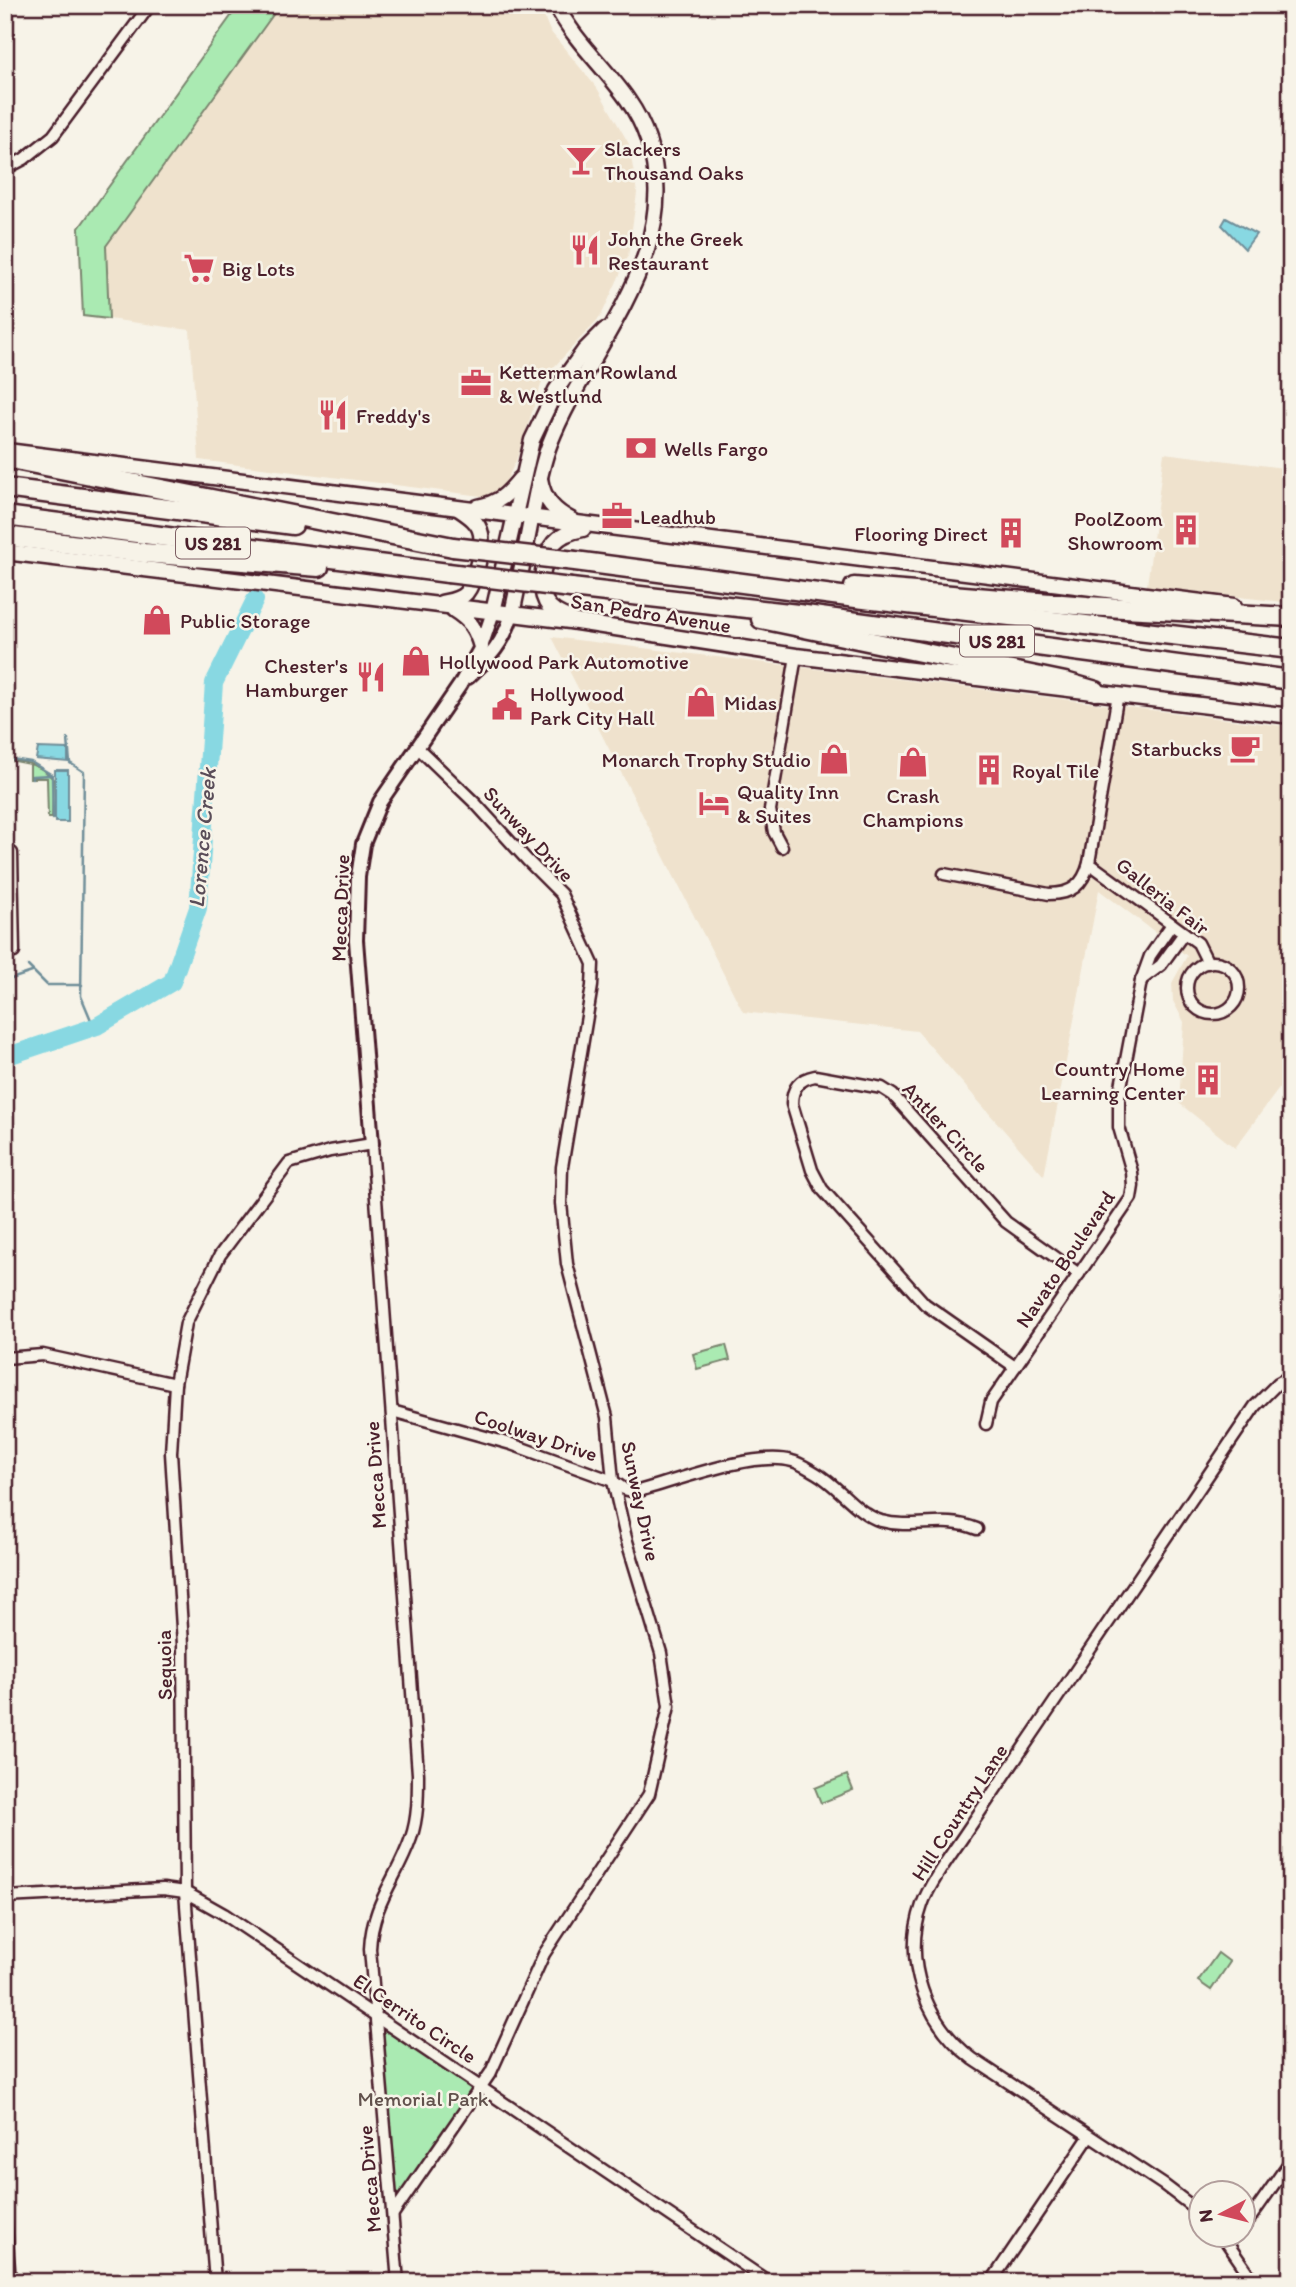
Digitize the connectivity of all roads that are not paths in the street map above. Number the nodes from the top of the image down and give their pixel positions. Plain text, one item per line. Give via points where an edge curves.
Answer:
1 (150, 5) edge
2 (556, 5) edge
3 (5, 169) edge
4 (614, 322) junction
5 (5, 451) edge
6 (5, 458) edge
7 (523, 474) junction
8 (540, 477) junction
9 (5, 488) edge
10 (459, 509) junction
11 (5, 516) edge
12 (514, 516) junction
13 (531, 519) junction
14 (586, 526) junction
15 (5, 537) edge
16 (453, 547) junction
17 (5, 552) edge
18 (421, 569) junction
19 (768, 586) junction
20 (703, 604) junction
21 (433, 605) junction
22 (450, 607) junction
23 (493, 612) junction
24 (512, 614) junction
25 (1291, 615) edge
26 (581, 623) junction
27 (481, 647) junction
28 (1291, 649) edge
29 (796, 656) junction
30 (1291, 680) edge
31 (460, 685) junction
32 (1096, 691) junction
33 (1118, 694) junction
34 (1291, 716) edge
35 (417, 747) junction
36 (782, 847) dead end
37 (8, 853) edge
38 (1089, 863) junction
39 (944, 874) dead end
40 (1172, 924) junction
41 (1184, 933) junction
42 (15, 952) dead end
43 (1208, 963) junction
44 (1141, 981) junction
45 (372, 1144) junction
46 (1079, 1274) junction
47 (5, 1358) edge
48 (1015, 1367) junction
49 (1291, 1376) edge
50 (175, 1384) junction
51 (392, 1411) junction
52 (986, 1424) dead end
53 (613, 1481) junction
54 (977, 1529) dead end
55 (185, 1892) junction
56 (5, 1897) edge
57 (376, 2015) junction
58 (481, 2087) junction
59 (1088, 2137) junction
60 (1291, 2160) edge
61 (1188, 2203) edge
62 (1258, 2207) edge
63 (5, 2213) edge
64 (393, 2215) junction
65 (1231, 2248) edge
66 (10, 2282) edge
67 (215, 2282) edge
68 (398, 2282) edge
69 (769, 2282) edge
70 (991, 2282) edge
71 (1254, 2282) edge

1 - 3 street via 53,136
2 - 4 main road via 632,104 654,161 654,222 646,254
4 - 7 main road, Mecca Drive via 584,351 551,397 531,440
4 - 8 main road via 562,417
5 - 10 main road
6 - 16 highway
7 - 10 main road via 507,496 495,503
7 - 12 main road, Mecca Drive
8 - 13 main road
8 - 14 main road via 547,502 558,513
9 - 16 highway, US 281
10 - 12 main road
10 - 21 main road via 476,523 481,534 473,579 460,598
11 - 18 highway, US 281
12 - 13 main road
12 - 23 main road, Mecca Drive
13 - 14 main road
13 - 24 main road
14 - 25 main road
14 - 26 main road via 555,542 543,574 546,602 558,614
15 - 18 highway via 345,570
16 - 19 highway, US 281, bridge
17 - 21 main road, San Pedro Avenue
18 - 20 highway, US 281, bridge
19 - 25 highway via 878,588 1087,606
19 - 28 highway, US 281
20 - 30 highway, US 281
20 - 32 highway
21 - 22 main road, San Pedro Avenue
22 - 23 main road, San Pedro Avenue
22 - 27 main road via 468,620
23 - 24 main road, San Pedro Avenue
23 - 27 street, Mecca Drive
24 - 26 main road, San Pedro Avenue
24 - 31 street, Mecca Drive via 494,653
26 - 29 main road, San Pedro Avenue
27 - 31 street, Mecca Drive
29 - 32 main road, San Pedro Avenue
29 - 36 street via 769,810
31 - 35 street, Mecca Drive
32 - 33 main road, San Pedro Avenue
33 - 34 main road, San Pedro Avenue
33 - 38 street
35 - 45 street, Mecca Drive via 380,802 363,844 358,877 356,940
35 - 53 street, Sunway Drive via 561,894 593,964 562,1167 561,1203 567,1264 607,1417
37 - 42 street
38 - 39 street via 1078,886 1060,894
38 - 40 street, Galleria Fair
40 - 41 street, Galleria Fair
40 - 44 street, Navato Boulevard via 1150,956
41 - 43 street, Galleria Fair via 1198,943
41 - 44 street via 1161,965
43 - 43 street, Galleria Fair via 1192,972 1189,998 1200,1011 1218,1014 1232,1006 1238,984 1226,966
44 - 46 street, Navato Boulevard via 1118,1113 1132,1172 1131,1198
45 - 50 street, Sequoia via 289,1163 220,1255 186,1323
45 - 51 street, Mecca Drive
46 - 48 street, Navato Boulevard
46 - 48 street, Antler Circle via 1006,1222 882,1088 815,1076 796,1085 792,1104 822,1189 925,1304
47 - 50 street via 43,1355
48 - 52 street, Navato Boulevard via 991,1402
49 - 59 street, Hill Country Lane via 1255,1406 922,1903 917,1970 935,2020 962,2051
50 - 55 street, Sequoia via 171,1453 183,1644
51 - 53 street, Coolway Drive via 512,1444
51 - 57 street, Mecca Drive via 418,1774 411,1839 370,1933
53 - 54 street, Coolway Drive via 635,1492 743,1462 792,1461 880,1520 948,1521
53 - 58 street, Sunway Drive via 661,1653 669,1706 649,1794 544,1954
55 - 56 street, El Cerrito Circle via 163,1889
55 - 57 street, El Cerrito Circle
55 - 67 street, Sequoia
57 - 58 street, El Cerrito Circle
57 - 64 street, Mecca Drive
58 - 64 street, Sunway Drive
58 - 69 street, El Cerrito Circle
59 - 61 street, Hill Country Lane
59 - 70 street
60 - 62 street
63 - 66 street
64 - 68 street, Mecca Drive
65 - 71 street

